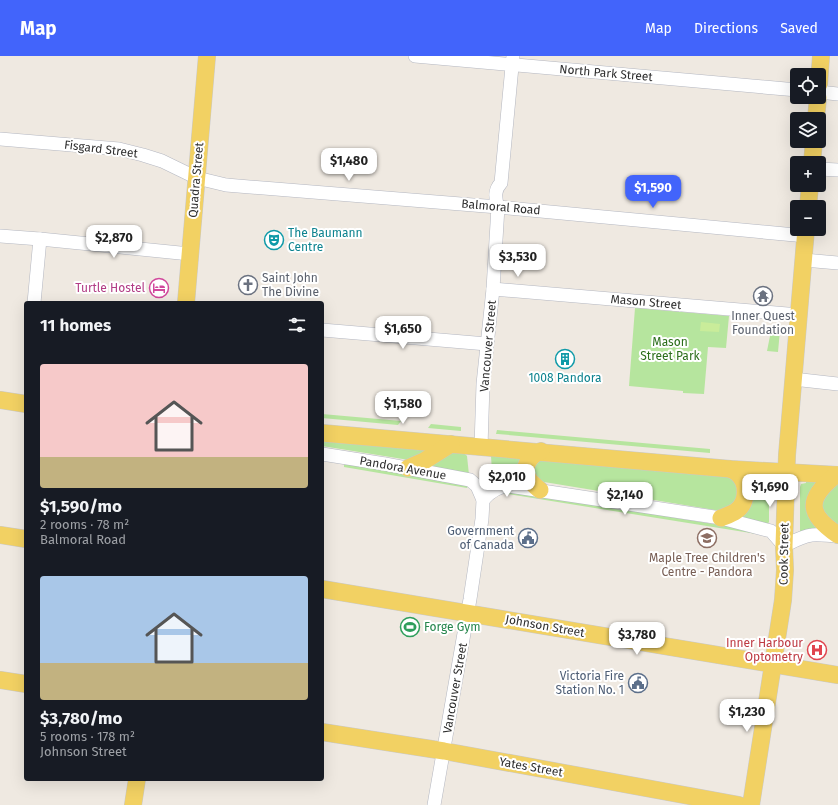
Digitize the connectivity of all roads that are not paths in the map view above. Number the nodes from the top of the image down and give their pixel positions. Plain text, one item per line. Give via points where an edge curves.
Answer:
1 (207, 56) edge
2 (415, 56) edge
3 (821, 56) edge
4 (512, 60) edge
5 (820, 68) edge
6 (790, 89) edge
7 (826, 93) edge
8 (838, 94) edge
9 (0, 139) edge
10 (826, 169) edge
11 (838, 170) edge
12 (197, 178) junction
13 (498, 207) junction
14 (790, 232) edge
15 (0, 236) edge
16 (806, 236) edge
17 (40, 239) junction
18 (190, 254) junction
19 (804, 260) junction
20 (838, 263) edge
21 (493, 289) junction
22 (34, 301) edge
23 (186, 301) edge
24 (799, 314) junction
25 (324, 330) edge
26 (487, 344) junction
27 (793, 380) junction
28 (838, 384) edge
29 (0, 400) edge
30 (24, 404) edge
31 (324, 433) edge
32 (451, 444) junction
33 (481, 447) junction
34 (541, 451) junction
35 (324, 454) edge
36 (408, 468) junction
37 (730, 469) junction
38 (786, 472) junction
39 (837, 475) edge
40 (540, 490) junction
41 (483, 500) junction
42 (721, 518) junction
43 (0, 535) edge
44 (838, 536) edge
45 (24, 539) edge
46 (784, 546) junction
47 (324, 589) edge
48 (468, 613) junction
49 (772, 665) junction
50 (838, 675) edge
51 (0, 680) edge
52 (24, 684) edge
53 (324, 732) edge
54 (444, 752) junction
55 (137, 781) edge
56 (133, 805) edge
57 (434, 805) edge
58 (739, 805) edge
59 (751, 805) edge

1 - 12 main road, Quadra Street
2 - 4 street, North Park Street
3 - 5 main road
4 - 6 street, North Park Street
4 - 13 street, Vancouver Street via 501,182 496,187 495,200
7 - 8 street
9 - 12 street, Fisgard Street via 119,149 162,161
10 - 11 street
12 - 13 street, Balmoral Road via 226,185
12 - 18 main road, Quadra Street
13 - 14 street, Balmoral Road
13 - 21 street, Vancouver Street
15 - 17 street
16 - 19 main road, Cook Street
17 - 18 street
17 - 22 street
18 - 23 main road, Quadra Street
19 - 20 street
19 - 24 main road, Cook Street
21 - 24 street, Mason Street
21 - 26 street, Vancouver Street
24 - 27 main road, Cook Street
25 - 26 street
26 - 33 street, Vancouver Street
27 - 28 street
27 - 38 main road, Cook Street
29 - 30 main road
31 - 32 main road, Pandora Avenue
32 - 33 main road, Pandora Avenue
32 - 36 main road
33 - 34 main road, Pandora Avenue
34 - 37 main road, Pandora Avenue
34 - 40 main road via 534,454 526,466 529,480
35 - 36 street, Pandora Avenue
36 - 41 street, Pandora Avenue via 470,480 477,486
37 - 38 main road, Pandora Avenue
37 - 42 main road via 744,481 746,489 742,506 736,512
38 - 39 main road, Pandora Avenue
38 - 46 main road, Cook Street
39 - 44 main road via 817,492 815,510 818,518
40 - 41 street via 503,486 496,488
40 - 42 street
41 - 48 street, Vancouver Street
42 - 46 street via 771,531
43 - 45 main road
44 - 46 street via 812,535
46 - 49 main road, Cook Street via 783,600
47 - 48 main road, Johnson Street
48 - 49 main road, Johnson Street
48 - 54 street, Vancouver Street
49 - 50 main road, Johnson Street
49 - 59 main road, Cook Street
51 - 52 main road
53 - 54 main road, Yates Street
54 - 57 street, Vancouver Street
54 - 58 main road, Yates Street
55 - 56 main road

